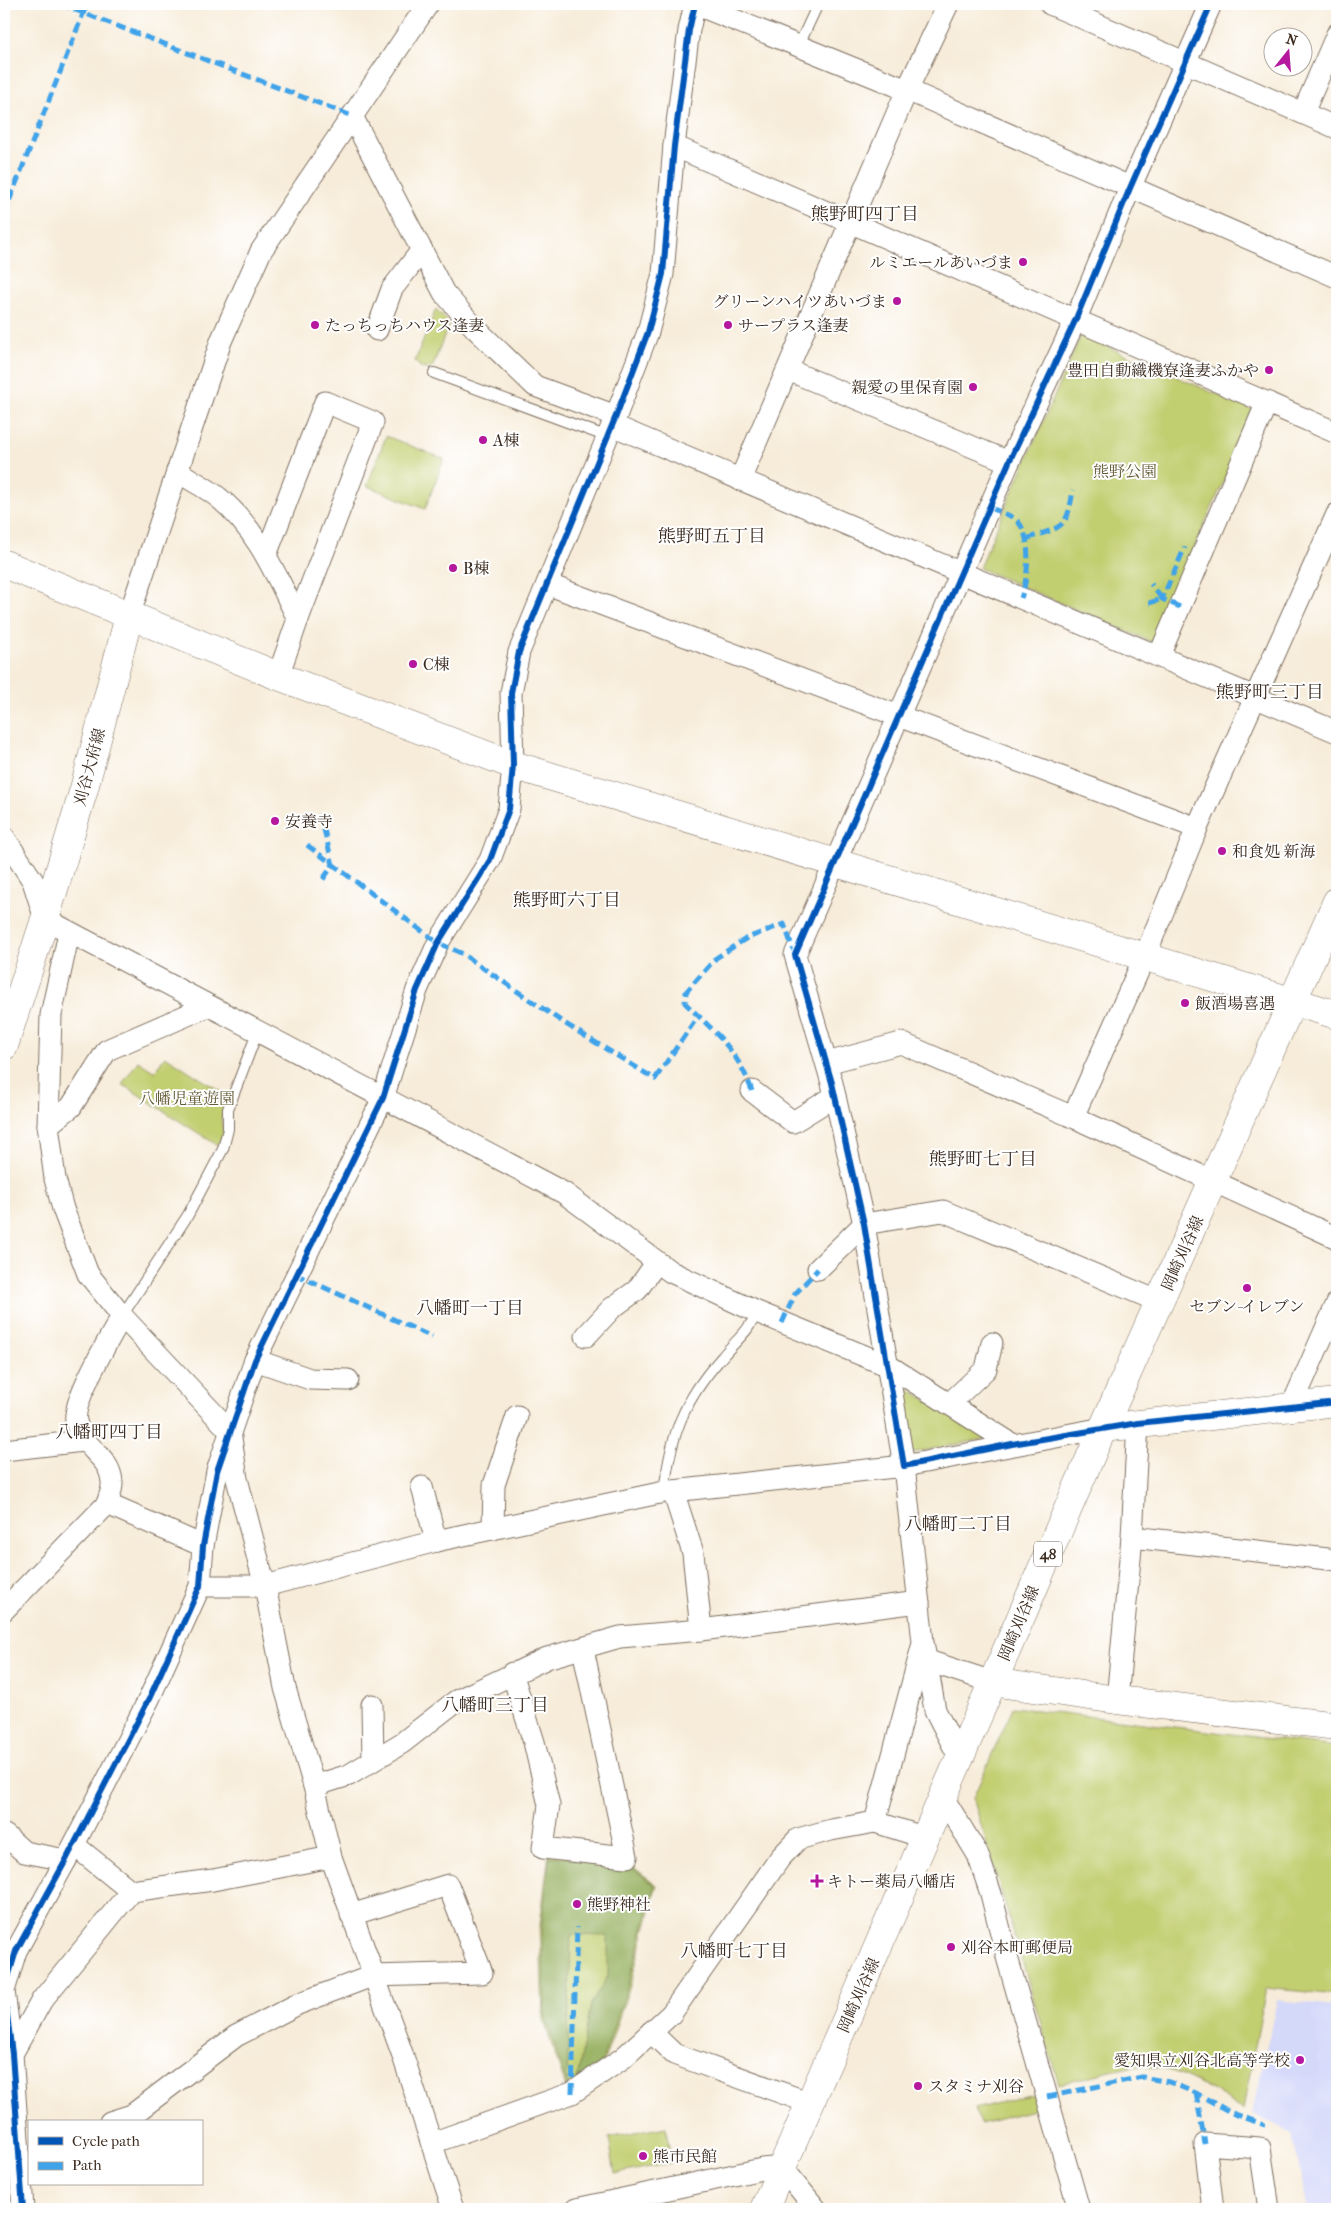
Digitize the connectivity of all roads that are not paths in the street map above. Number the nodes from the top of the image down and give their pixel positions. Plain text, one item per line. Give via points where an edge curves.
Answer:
1 (428, 4) edge
2 (695, 4) edge
3 (818, 4) edge
4 (948, 4) edge
5 (1050, 4) edge
6 (1211, 4) edge
7 (1337, 34) edge
8 (798, 47) junction
9 (1184, 62) junction
10 (907, 90) junction
11 (1303, 113) junction
12 (352, 116) junction
13 (1337, 128) edge
14 (674, 146) junction
15 (1130, 188) junction
16 (852, 223) junction
17 (422, 250) junction
18 (1337, 277) edge
19 (1076, 320) junction
20 (377, 330) dead end
21 (788, 370) junction
22 (434, 373) dead end
23 (1267, 402) junction
24 (612, 426) junction
25 (1337, 433) edge
26 (1009, 462) junction
27 (177, 471) junction
28 (740, 480) junction
29 (1337, 514) edge
30 (266, 555) junction
31 (4, 564) edge
32 (962, 573) junction
33 (547, 584) junction
34 (130, 616) junction
35 (298, 619) junction
36 (1159, 656) junction
37 (278, 676) junction
38 (1256, 699) junction
39 (898, 717) junction
40 (1337, 732) edge
41 (513, 765) junction
42 (1197, 828) junction
43 (4, 837) edge
44 (835, 863) junction
45 (1337, 901) edge
46 (45, 919) junction
47 (69, 933) junction
48 (1145, 956) junction
49 (1293, 1002) junction
50 (208, 1006) junction
51 (1337, 1014) edge
52 (257, 1033) junction
53 (4, 1046) edge
54 (827, 1063) junction
55 (752, 1091) dead end
56 (835, 1096) junction
57 (383, 1098) junction
58 (1073, 1117) junction
59 (48, 1125) junction
60 (1214, 1181) junction
61 (864, 1224) junction
62 (1337, 1238) edge
63 (657, 1262) junction
64 (818, 1269) dead end
65 (1160, 1302) junction
66 (1337, 1303) edge
67 (757, 1312) junction
68 (122, 1316) junction
69 (586, 1336) dead end
70 (992, 1342) dead end
71 (255, 1360) junction
72 (889, 1366) junction
73 (348, 1380) dead end
74 (1337, 1402) edge
75 (948, 1404) junction
76 (1291, 1408) junction
77 (516, 1416) dead end
78 (1138, 1422) junction
79 (1102, 1428) junction
80 (230, 1431) junction
81 (83, 1442) junction
82 (1012, 1444) junction
83 (4, 1450) edge
84 (904, 1466) junction
85 (422, 1487) dead end
86 (669, 1491) junction
87 (107, 1504) junction
88 (493, 1529) junction
89 (1132, 1537) junction
90 (436, 1541) junction
91 (203, 1546) junction
92 (1337, 1560) edge
93 (200, 1586) junction
94 (265, 1586) junction
95 (7, 1600) edge
96 (919, 1602) junction
97 (701, 1630) junction
98 (584, 1649) junction
99 (926, 1651) junction
100 (512, 1673) junction
101 (992, 1682) junction
102 (1116, 1700) junction
103 (372, 1705) dead end
104 (1337, 1726) edge
105 (960, 1759) junction
106 (373, 1760) junction
107 (314, 1786) junction
108 (944, 1799) junction
109 (875, 1822) junction
110 (4, 1835) edge
111 (926, 1838) junction
112 (70, 1853) junction
113 (331, 1857) junction
114 (131, 1891) junction
115 (351, 1915) junction
116 (372, 1976) junction
117 (651, 2032) junction
118 (12, 2054) junction
119 (810, 2103) junction
120 (116, 2120) edge
121 (432, 2143) junction
122 (23, 2151) edge
123 (782, 2167) junction
124 (23, 2209) edge
125 (453, 2209) edge
126 (576, 2209) edge
127 (764, 2209) edge
128 (816, 2209) edge
129 (1079, 2209) edge
130 (1213, 2209) edge
131 (1268, 2209) edge

1 - 12 street
2 - 8 street
2 - 14 street via 688,30
3 - 8 lane
4 - 10 street
5 - 9 street
6 - 9 street
7 - 11 street
8 - 10 street
9 - 11 street
9 - 15 street
10 - 15 street
10 - 16 street
11 - 13 street
12 - 17 street
12 - 27 street via 261,251 221,342
14 - 16 street
14 - 24 street via 663,274 648,332
15 - 18 street
15 - 19 street
16 - 19 street
16 - 21 street
17 - 20 street via 392,289
17 - 24 street via 444,293 535,386
19 - 23 street
19 - 26 street
21 - 26 street
21 - 28 street
22 - 24 lane
23 - 25 street
23 - 36 street
24 - 28 street
24 - 33 street
26 - 32 street
27 - 30 street via 218,497 244,523
27 - 34 street
28 - 32 street
29 - 38 street
30 - 35 street
30 - 35 street via 325,402 374,422
31 - 34 main road
32 - 36 street
32 - 39 street
33 - 39 street
33 - 41 street via 519,652 511,693
34 - 37 main road
34 - 46 main road, 刈谷大府線
35 - 37 street
36 - 38 street
37 - 41 main road
38 - 40 street
38 - 42 street
39 - 42 street
39 - 44 street
41 - 44 main road
41 - 57 street via 509,809 490,860 438,943 417,990
42 - 48 street
43 - 46 street via 33,881
44 - 48 main road
44 - 54 street via 796,955
45 - 49 main road, 岡崎刈谷線 / 48
46 - 47 street
46 - 53 main road, 刈谷大府線
47 - 50 street
47 - 59 street via 51,1015
48 - 49 main road
48 - 58 street
49 - 51 main road
49 - 60 main road, 岡崎刈谷線 / 48
50 - 52 street
50 - 59 street via 107,1050 71,1107
52 - 57 street
52 - 68 lane via 228,1109 228,1129 223,1148 188,1215
54 - 56 street
54 - 58 street via 901,1043
55 - 56 street via 793,1122
56 - 61 street
57 - 63 street via 564,1193
57 - 71 street
58 - 60 street
59 - 68 street via 55,1179 75,1241 88,1274
60 - 62 street
60 - 65 main road, 岡崎刈谷線 / 48
61 - 64 street
61 - 65 street via 943,1211
61 - 72 street
63 - 67 street via 670,1272
63 - 69 street via 637,1290 612,1308
65 - 79 main road, 岡崎刈谷線 / 48
66 - 76 street
67 - 72 street
67 - 86 lane via 750,1328 698,1385 678,1421 668,1456
68 - 80 street
68 - 81 street via 86,1383 75,1420
70 - 75 street via 986,1369
71 - 73 street via 310,1379
71 - 80 street
72 - 75 street
72 - 84 street
74 - 76 main road
75 - 82 street
76 - 78 main road
77 - 88 street via 494,1485
78 - 79 main road
78 - 89 street
79 - 82 street
79 - 101 main road, 岡崎刈谷線 / 48
80 - 91 street via 217,1471
80 - 94 street via 237,1479
81 - 83 street
81 - 87 street via 105,1460 113,1482
82 - 84 street
84 - 86 street
84 - 96 street
85 - 90 street
86 - 88 street
86 - 97 street via 693,1553
87 - 91 street
87 - 95 street
88 - 90 street
89 - 92 street
89 - 102 street
90 - 94 street
91 - 93 street
93 - 94 street
93 - 112 street via 149,1699
94 - 107 street via 285,1688
96 - 97 street
96 - 99 street
97 - 98 street via 620,1637
98 - 100 street via 547,1658
98 - 100 street via 627,1858 543,1848 549,1805 534,1742
99 - 101 street
99 - 105 street via 935,1710
99 - 109 street
100 - 106 street via 456,1701 402,1743
101 - 102 main road
101 - 105 main road, 岡崎刈谷線 / 48
102 - 104 main road
103 - 106 street
105 - 108 main road, 岡崎刈谷線 / 48
106 - 107 street via 349,1775
107 - 113 street
108 - 111 main road, 岡崎刈谷線 / 48
108 - 129 street via 978,1855 991,1894 1006,1957
109 - 111 street
109 - 117 street via 798,1839 780,1858 671,2014
110 - 112 street via 24,1852
111 - 119 main road, 岡崎刈谷線 / 48
112 - 114 street
112 - 118 street via 16,1950 4,1992
113 - 114 street via 213,1880
113 - 115 street
114 - 118 street via 42,2000
115 - 116 street
115 - 116 street via 448,1885 482,1973
116 - 120 street via 298,2004 236,2036 132,2114
116 - 121 street
117 - 119 street via 674,2054
117 - 121 street via 623,2058 572,2093
118 - 122 street
119 - 123 main road, 岡崎刈谷線 / 48
121 - 125 street
122 - 124 street
123 - 126 street
123 - 127 main road, 岡崎刈谷線 / 48
123 - 128 street
130 - 131 street via 1205,2144 1260,2148

